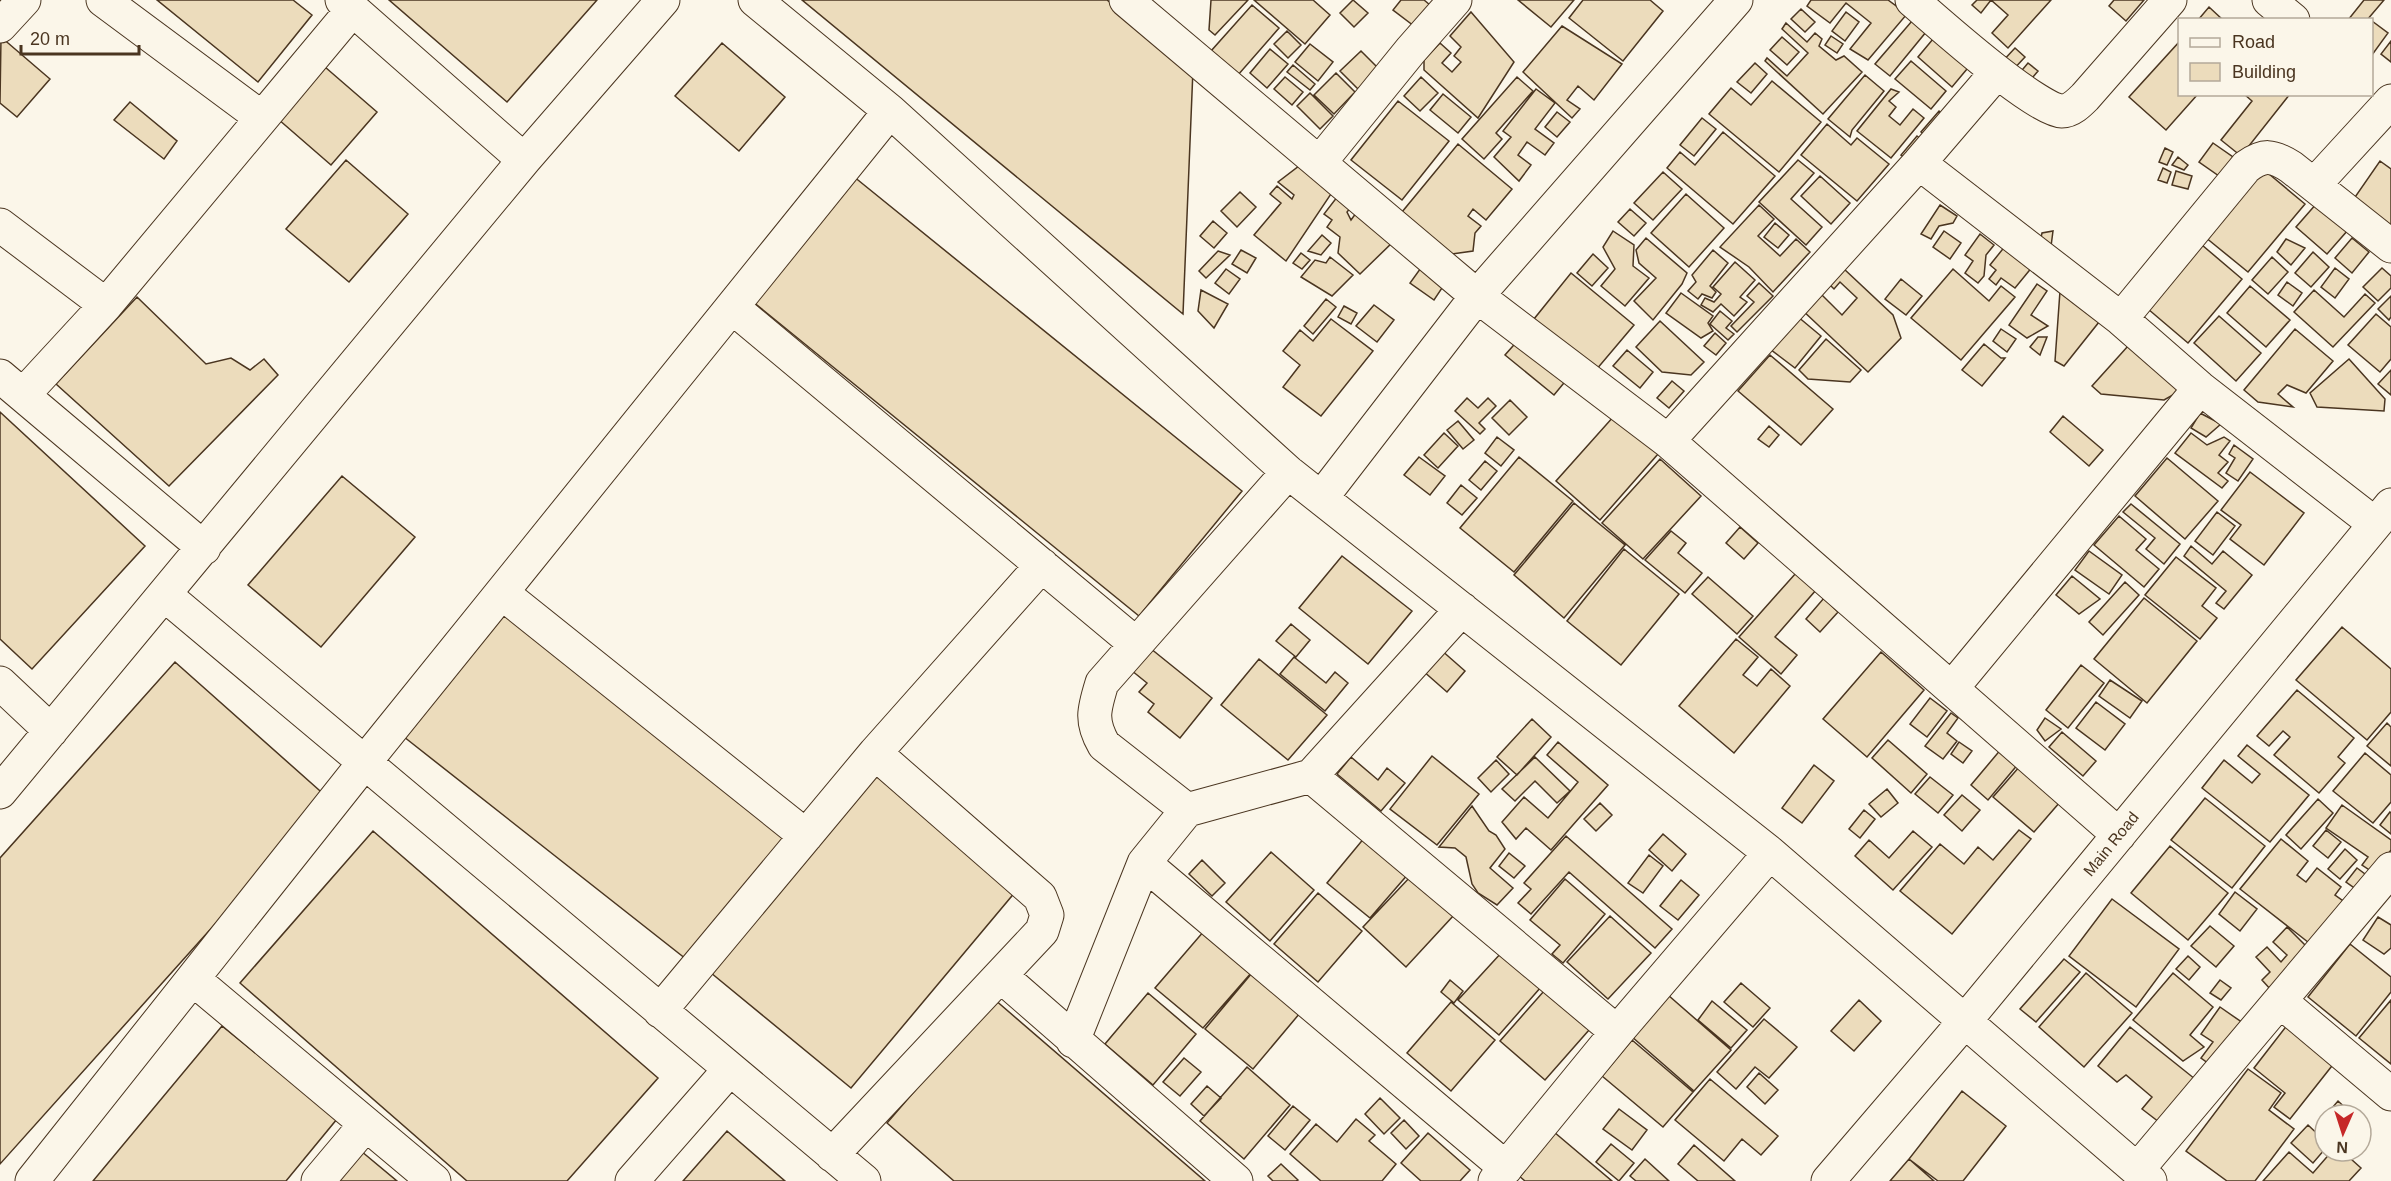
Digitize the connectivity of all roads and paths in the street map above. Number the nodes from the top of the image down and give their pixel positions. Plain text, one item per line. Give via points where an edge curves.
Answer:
1 (24, 0) edge
2 (104, 0) edge
3 (663, 0) edge
4 (755, 0) edge
5 (1455, 0) edge
6 (1912, 0) edge
7 (2170, 0) edge
8 (2269, 0) edge
9 (1733, 1) edge
10 (1134, 2) edge
11 (347, 4) edge
12 (2291, 18) edge
13 (0, 26) edge
14 (1997, 72) junction
15 (2373, 85) edge
16 (2391, 101) edge
17 (890, 111) junction
18 (262, 118) junction
19 (524, 160) junction
20 (1320, 162) junction
21 (1919, 163) junction
22 (2314, 185) junction
23 (0, 225) edge
24 (2391, 246) edge
25 (1477, 296) junction
26 (106, 305) junction
27 (732, 307) junction
28 (2121, 320) junction
29 (11, 386) edge
30 (2200, 388) junction
31 (1668, 441) junction
32 (1288, 472) junction
33 (1322, 497) junction
34 (2383, 515) edge
35 (204, 548) junction
36 (1042, 565) junction
37 (502, 593) junction
38 (165, 595) junction
39 (1462, 609) junction
40 (1136, 644) junction
41 (0, 683) edge
42 (1952, 688) junction
43 (51, 731) junction
44 (875, 753) junction
45 (364, 763) junction
46 (1311, 776) junction
47 (0, 792) edge
48 (1187, 810) junction
49 (2119, 835) junction
50 (806, 836) junction
51 (1770, 854) junction
52 (1144, 863) junction
53 (2391, 869) edge
54 (1001, 976) junction
55 (193, 979) junction
56 (2280, 1001) junction
57 (660, 1011) junction
58 (1965, 1021) junction
59 (1617, 1032) junction
60 (1073, 1041) junction
61 (730, 1069) junction
62 (2391, 1094) edge
63 (366, 1124) junction
64 (832, 1155) junction
65 (1501, 1174) edge
66 (2144, 1175) edge
67 (32, 1181) edge
68 (318, 1181) edge
69 (434, 1181) edge
70 (632, 1181) edge
71 (864, 1181) edge
72 (1236, 1181) edge
73 (1828, 1181) edge

1 - 13 street
2 - 18 street
3 - 19 street
4 - 17 street
5 - 20 street
6 - 14 street
7 - 14 street via 2074,107 2062,111 2047,106
8 - 12 street
9 - 25 street
10 - 20 street
11 - 18 street
11 - 19 street
14 - 21 street
15 - 16 street
16 - 22 street
17 - 27 street
17 - 32 street
18 - 26 street
19 - 35 street
20 - 25 street
21 - 28 street
21 - 31 street
22 - 24 street
22 - 28 street via 2278,158 2259,158 2246,167
23 - 26 street
25 - 31 street
25 - 33 street
26 - 29 street
27 - 36 street
27 - 37 street
28 - 30 street
29 - 35 street
30 - 34 street
30 - 42 street
31 - 42 street
32 - 33 street
32 - 40 street
33 - 39 street
34 - 49 street, Main Road
35 - 38 street
36 - 40 street
36 - 44 street
37 - 45 street
37 - 50 street
38 - 43 street
38 - 45 street
39 - 46 street
39 - 51 street
40 - 48 street via 1102,683 1094,708 1095,730 1104,745
41 - 43 street
42 - 49 street
43 - 47 street
44 - 50 street
44 - 54 street via 1040,897 1047,915 1042,932
45 - 55 street
45 - 57 street
46 - 48 street
46 - 59 street
48 - 52 street
49 - 58 street, Main Road
50 - 57 street
51 - 58 street
51 - 59 street
52 - 60 street
52 - 65 street
53 - 56 street
54 - 60 street
54 - 64 street
55 - 63 street
55 - 67 street
56 - 62 street
56 - 66 street
57 - 61 street
58 - 66 street
58 - 73 street, Main Road
59 - 65 street
60 - 72 street
61 - 64 street
61 - 70 street
63 - 68 street
63 - 69 street
64 - 71 street

